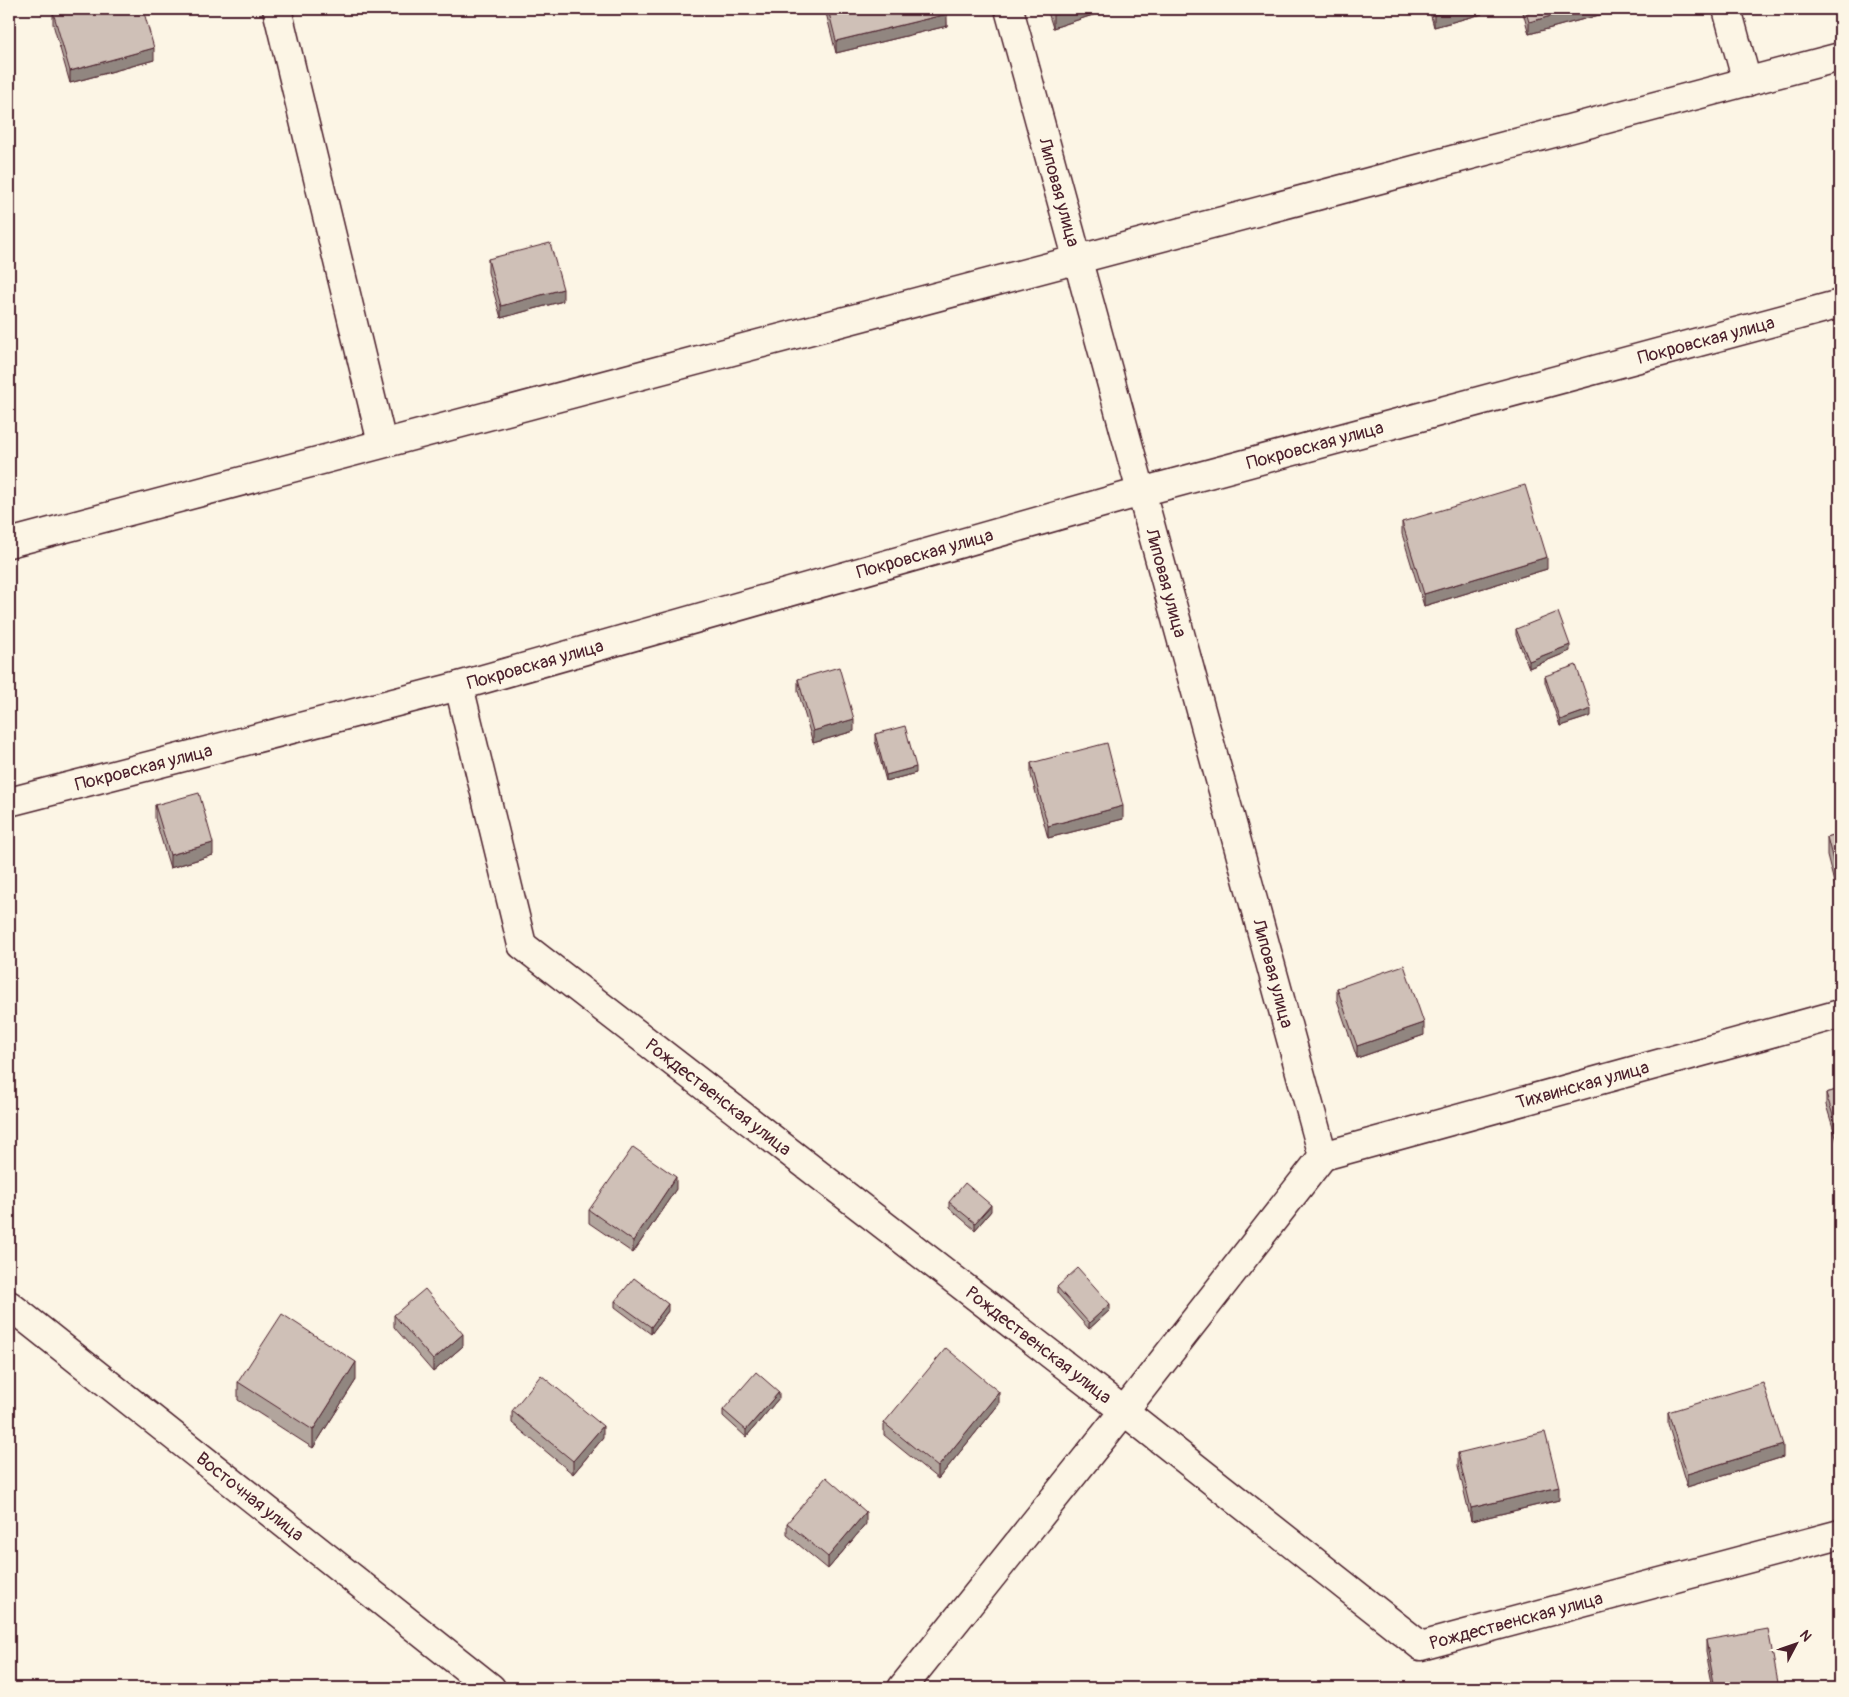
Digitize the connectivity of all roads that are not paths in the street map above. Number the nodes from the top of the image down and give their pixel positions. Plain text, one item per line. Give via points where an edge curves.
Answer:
1 (277, 9) edge
2 (1009, 9) edge
3 (1726, 9) edge
4 (1840, 57) edge
5 (1747, 82) junction
6 (1078, 260) junction
7 (1840, 304) edge
8 (382, 443) junction
9 (1141, 492) junction
10 (9, 543) edge
11 (458, 686) junction
12 (9, 802) edge
13 (1840, 1014) edge
14 (1323, 1156) junction
15 (9, 1305) edge
16 (1124, 1411) junction
17 (1840, 1534) edge
18 (491, 1688) edge
19 (902, 1688) edge

1 - 8 street
2 - 6 street, Липовая улица
3 - 5 street
4 - 5 street
5 - 6 street
6 - 8 street
6 - 9 street, Липовая улица
7 - 9 street, Покровская улица
8 - 10 street
9 - 11 street, Покровская улица
9 - 14 street, Липовая улица
11 - 12 street, Покровская улица
11 - 16 street, Рождественская улица via 522,945
13 - 14 street, Тихвинская улица
14 - 16 street
15 - 18 street, Восточная улица
16 - 17 street, Рождественская улица via 1421,1646
16 - 19 street

